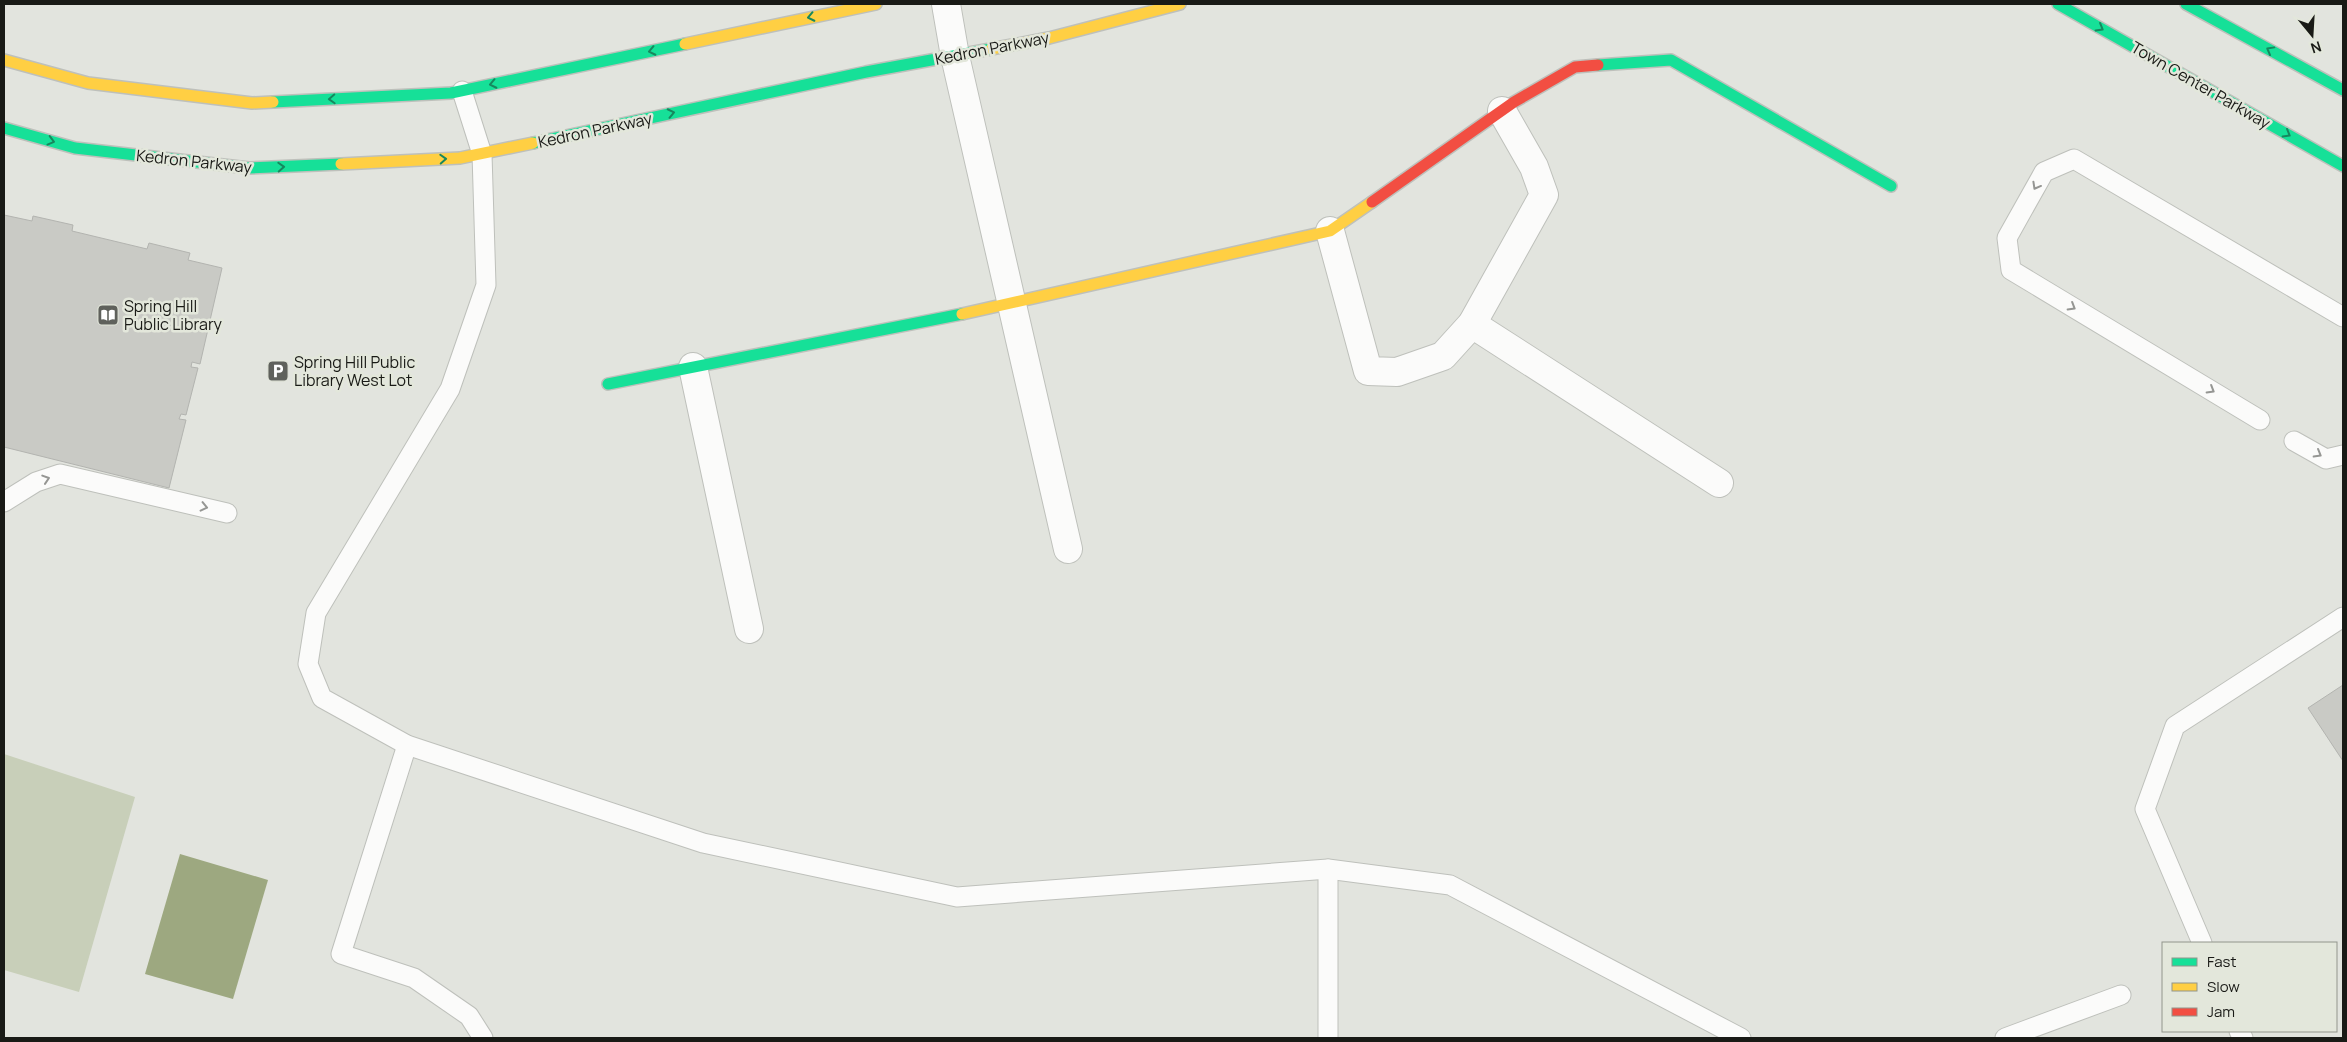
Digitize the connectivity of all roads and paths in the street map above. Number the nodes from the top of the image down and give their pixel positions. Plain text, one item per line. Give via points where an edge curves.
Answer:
1 (876, 4) edge
2 (946, 4) edge
3 (1180, 4) edge
4 (2058, 4) edge
5 (2186, 4) edge
6 (955, 56) junction
7 (4, 60) edge
8 (2343, 90) edge
9 (462, 91) junction
10 (1502, 111) junction
11 (4, 128) edge
12 (482, 154) junction
13 (2343, 166) edge
14 (1891, 186) dead end
15 (1330, 231) junction
16 (1012, 304) junction
17 (2341, 312) edge
18 (1472, 324) junction
19 (693, 367) junction
20 (608, 384) dead end
21 (2260, 420) dead end
22 (2294, 441) dead end
23 (2343, 455) edge
24 (1719, 483) dead end
25 (4, 502) edge
26 (227, 512) dead end
27 (1068, 549) dead end
28 (2343, 617) edge
29 (749, 629) dead end
30 (407, 745) junction
31 (1328, 869) junction
32 (2202, 942) edge
33 (2122, 995) dead end
34 (483, 1038) edge
35 (1328, 1038) edge
36 (1740, 1038) edge
37 (2005, 1038) edge

1 -> 9 street
2 - 6 street
3 - 6 street, Kedron Parkway via 1049,38
4 -> 13 street, Town Center Parkway
8 -> 5 street
12 -> 6 street, Kedron Parkway
6 - 16 street
9 -> 7 street via 252,103 88,83
9 - 12 lane
10 - 14 street via 1575,67 1671,60
10 - 15 street
10 - 18 street via 1534,167 1544,195
11 -> 12 street, Kedron Parkway via 75,148 249,168 460,158
12 - 30 lane via 486,285 450,389 316,613 308,664 322,698
15 - 16 street
15 - 18 street via 1368,371 1397,372 1443,356
16 - 19 street
16 - 27 street
17 -> 21 lane via 2074,159 2044,172 2007,238 2011,270
18 - 24 street
19 - 20 street
19 - 29 street
22 -> 23 lane via 2326,459
25 -> 26 lane via 36,482 60,474
28 - 32 lane via 2175,726 2145,809
30 - 31 lane via 703,843 958,897
30 - 34 lane via 341,954 414,978 469,1016
31 - 35 lane
31 - 36 lane via 1450,885
33 - 37 lane

